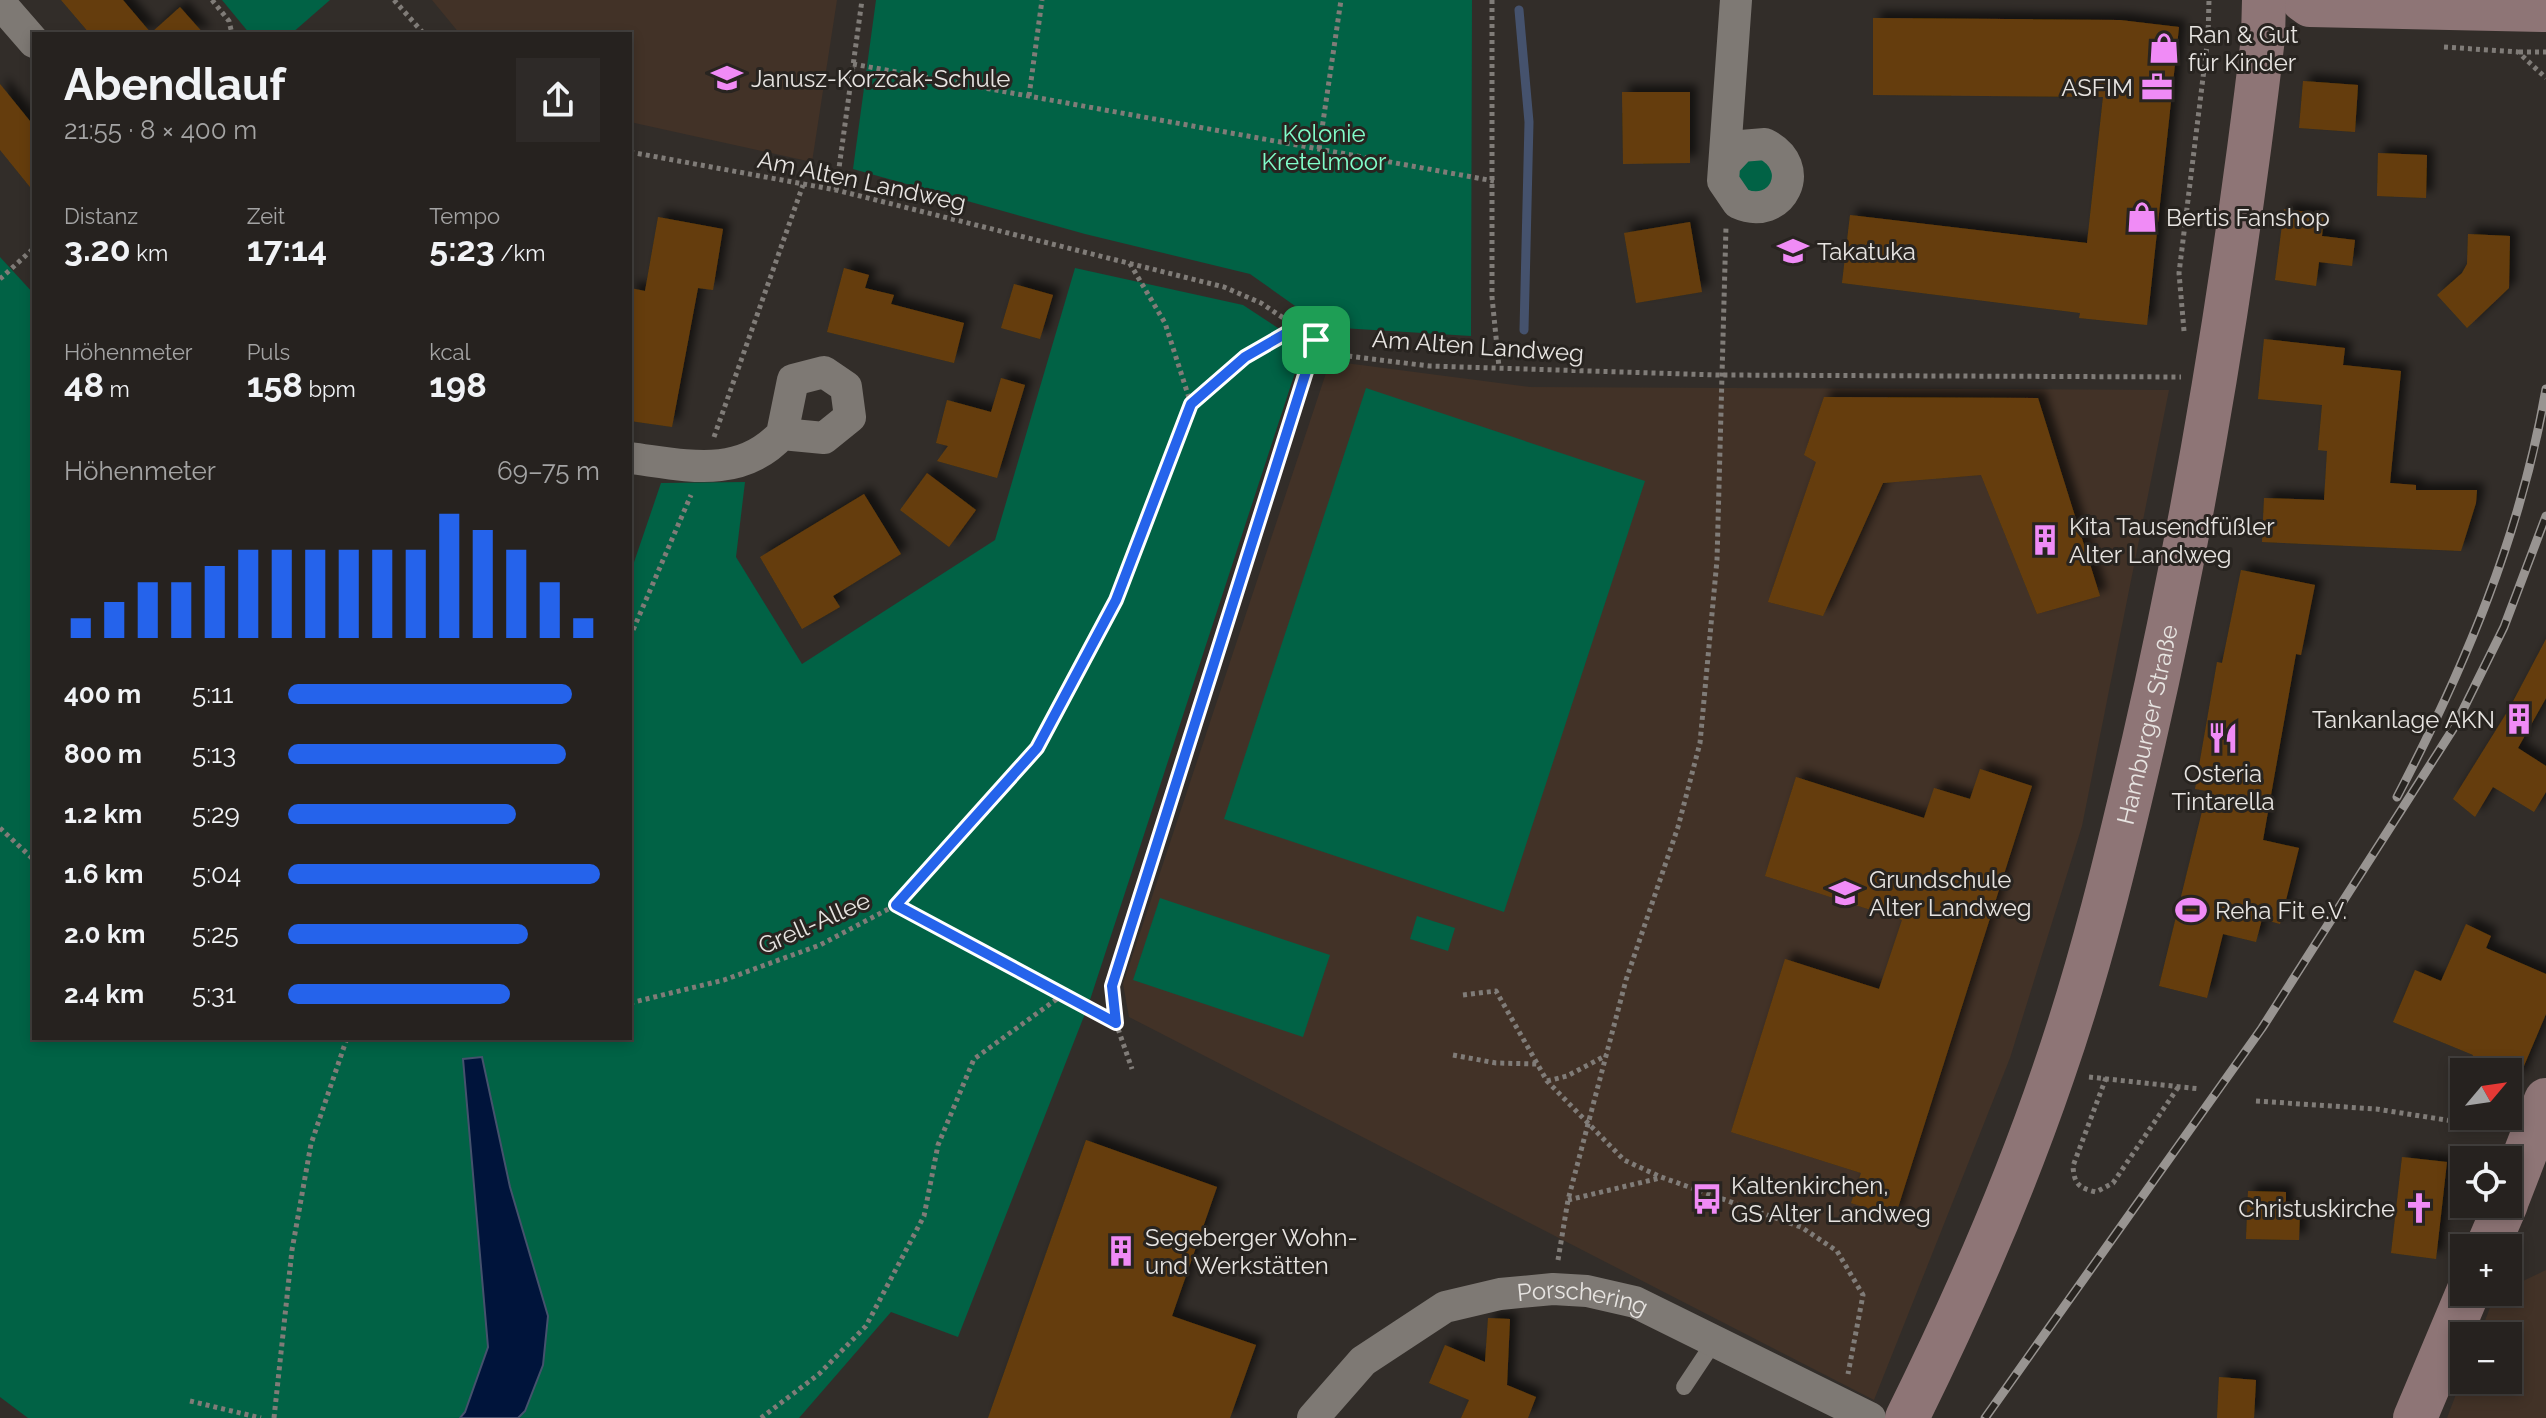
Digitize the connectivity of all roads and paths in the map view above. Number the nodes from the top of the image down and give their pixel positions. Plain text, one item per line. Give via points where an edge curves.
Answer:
1 (212, 0) edge
2 (394, 0) edge
3 (862, 0) edge
4 (1042, 0) edge
5 (1341, 0) edge
6 (1492, 0) edge
7 (1736, 0) edge
8 (2209, 0) edge
9 (2264, 0) edge
10 (2303, 0) edge
11 (0, 3) edge
12 (2546, 10) edge
13 (232, 32) edge
14 (422, 32) edge
15 (32, 40) edge
16 (2518, 52) dead end
17 (2546, 52) edge
18 (853, 64) junction
19 (1029, 96) junction
20 (1319, 149) junction
21 (632, 152) edge
22 (1726, 176) joint
23 (1494, 181) junction
24 (803, 185) junction
25 (836, 190) junction
26 (32, 250) edge
27 (1129, 262) junction
28 (0, 279) edge
29 (1297, 327) junction
30 (2185, 339) dead end
31 (1316, 340) junction
32 (1499, 367) junction
33 (2188, 370) dead end
34 (1719, 375) junction
35 (1191, 404) junction
36 (782, 434) dead end
37 (632, 458) edge
38 (703, 467) junction
39 (632, 632) edge
40 (0, 828) edge
41 (32, 858) edge
42 (896, 905) junction
43 (1463, 995) dead end
44 (1061, 996) junction
45 (632, 1003) edge
46 (1116, 1023) junction
47 (346, 1040) edge
48 (1453, 1055) dead end
49 (1607, 1055) junction
50 (1538, 1064) junction
51 (1132, 1069) dead end
52 (1547, 1081) junction
53 (2179, 1086) junction
54 (2200, 1089) dead end
55 (2256, 1101) dead end
56 (1588, 1124) junction
57 (2526, 1166) edge
58 (1661, 1177) junction
59 (1568, 1200) junction
60 (2494, 1234) edge
61 (1553, 1289) junction
62 (2462, 1306) edge
63 (1716, 1339) junction
64 (1684, 1387) dead end
65 (190, 1401) dead end
66 (1838, 1401) junction
67 (261, 1418) edge
68 (274, 1418) edge
69 (761, 1418) edge
70 (1313, 1418) edge
71 (1870, 1418) edge
72 (1907, 1418) edge
73 (2415, 1418) edge

1 - 13 path
2 - 14 path
3 - 18 path
4 - 19 path
5 - 20 path
6 - 23 path
7 - 22 street via 1725,119
8 - 30 path via 2179,273
9 - 72 main road, Hamburger Straße via 2229,295 2169,632 2112,876 2053,1074 1959,1314
10 - 12 main road via 2310,5
11 - 15 street
16 - 17 path
18 - 19 path
18 - 25 path
19 - 20 path
20 - 23 path
21 - 24 path, Am Alten Landweg
22 - 34 path
23 - 32 path via 1492,297
24 - 25 path, Am Alten Landweg
24 - 38 path
25 - 27 path, Am Alten Landweg
26 - 28 path
27 - 29 path, Am Alten Landweg via 1224,287
27 - 35 path via 1165,323
29 - 31 path, Am Alten Landweg
29 - 35 path via 1245,357
31 - 32 path, Am Alten Landweg via 1348,356 1429,366
31 - 46 path via 1112,986
32 - 34 path, Am Alten Landweg
33 - 34 path, Am Alten Landweg via 2189,378
34 - 49 path via 1717,560 1700,743
35 - 42 path, Grell-Allee via 1116,600 1037,748
36 - 38 street via 766,451 745,461
37 - 38 street
38 - 39 path
40 - 41 path
42 - 44 path
42 - 45 path, Grell-Allee via 793,955 724,980
43 - 50 path via 1496,991
44 - 46 path
44 - 69 path via 974,1059 938,1145 924,1216 866,1326 819,1374
46 - 51 path
47 - 68 path via 311,1144 292,1250
48 - 50 path
49 - 52 path
49 - 56 path
50 - 52 path
52 - 56 path
53 - 53 path via 2106,1078 2073,1166 2081,1188 2096,1192 2113,1183
53 - 54 path
55 - 57 path via 2376,1109
56 - 58 path via 1624,1160
56 - 59 path
57 - 60 main road
58 - 59 path
58 - 66 path via 1801,1227 1837,1251 1863,1295 1846,1385
59 - 61 path
61 - 63 street, Porschering via 1635,1302
61 - 70 street, Porschering via 1445,1307 1363,1361
62 - 73 main road
63 - 64 lane
63 - 66 street, Porschering
65 - 67 path
66 - 71 street, Porschering

